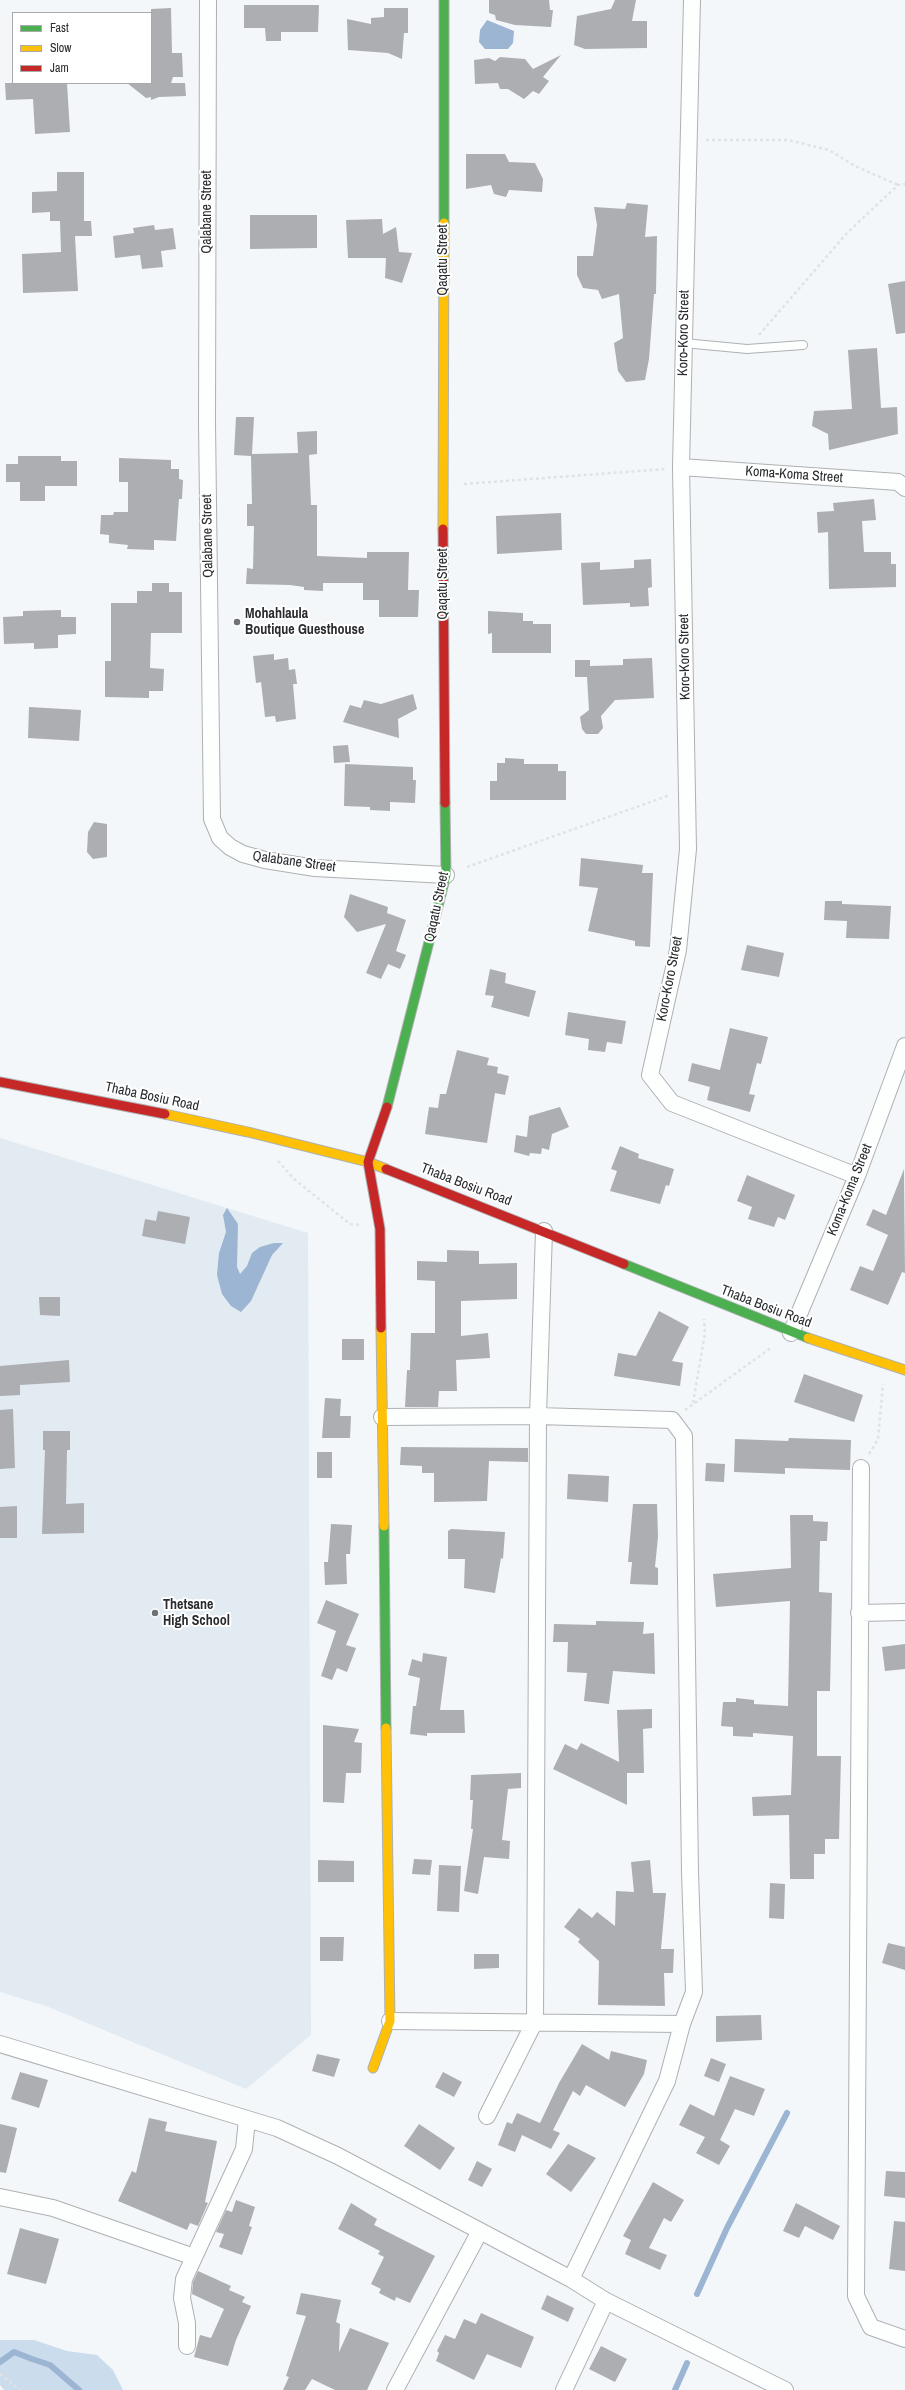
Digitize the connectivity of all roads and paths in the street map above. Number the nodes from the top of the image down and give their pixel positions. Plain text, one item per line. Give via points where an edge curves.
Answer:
1 (208, 0) edge
2 (431, 0) edge
3 (692, 0) edge
4 (444, 7) edge
5 (688, 141) junction
6 (905, 184) edge
7 (898, 185) junction
8 (684, 342) junction
9 (804, 344) dead end
10 (747, 349) junction
11 (681, 467) junction
12 (442, 485) junction
13 (905, 488) edge
14 (687, 789) junction
15 (446, 874) junction
16 (905, 1046) edge
17 (0, 1082) edge
18 (276, 1158) dead end
19 (368, 1162) junction
20 (857, 1176) junction
21 (380, 1229) junction
22 (544, 1231) junction
23 (704, 1299) junction
24 (791, 1333) junction
25 (885, 1364) junction
26 (905, 1370) edge
27 (693, 1404) junction
28 (538, 1416) junction
29 (382, 1417) junction
30 (672, 1420) junction
31 (861, 1468) joint
32 (905, 1612) edge
33 (859, 1613) junction
34 (390, 2021) junction
35 (535, 2021) junction
36 (682, 2024) junction
37 (2, 2049) edge
38 (373, 2068) dead end
39 (487, 2116) dead end
40 (247, 2119) junction
41 (0, 2197) edge
42 (480, 2231) junction
43 (194, 2257) junction
44 (571, 2279) junction
45 (606, 2301) junction
46 (905, 2339) edge
47 (187, 2346) dead end
48 (0, 2374) edge
49 (20, 2390) edge
50 (395, 2390) edge
51 (564, 2390) edge
52 (785, 2390) edge

1 - 15 street, Qalabane Street via 207,424 212,820 220,838 230,847 243,854 265,860 315,868
2 - 4 street, Qaqatu Street
3 - 5 street, Koro-Koro Street
4 - 12 street, Qaqatu Street
5 - 7 path via 788,140 829,150 855,166
5 - 8 street, Koro-Koro Street
6 - 7 path
7 - 10 path via 846,233
8 - 10 lane
8 - 11 street, Koro-Koro Street
9 - 10 lane
11 - 12 path
11 - 13 street, Koma-Koma Street via 898,482
11 - 14 street, Koro-Koro Street
12 - 15 street, Qaqatu Street
14 - 15 path
14 - 20 street, Koro-Koro Street via 688,849 678,950 650,1075 672,1103
15 - 19 street, Qaqatu Street via 393,1089
16 - 20 street, Koma-Koma Street
17 - 19 street, Thaba Bosiu Road via 248,1132
18 - 21 path via 294,1180 350,1224
19 - 21 street
19 - 22 street, Thaba Bosiu Road
20 - 24 street, Koma-Koma Street
21 - 29 street
22 - 23 street, Thaba Bosiu Road
22 - 28 street
23 - 24 street, Thaba Bosiu Road
23 - 27 path via 705,1333
24 - 25 street, Thaba Bosiu Road
24 - 27 path
25 - 26 street, Thaba Bosiu Road
25 - 31 path via 878,1439
27 - 30 path
28 - 29 street
28 - 30 street
28 - 35 street
29 - 34 street
30 - 36 street via 684,1436 694,1992
31 - 33 street
32 - 33 street
33 - 46 street via 856,2296 871,2326
34 - 35 street
34 - 38 street
35 - 36 street
35 - 39 street
36 - 44 street via 667,2081
37 - 40 street
40 - 42 street via 277,2128 338,2156
40 - 43 street via 244,2149
41 - 43 street via 53,2208
42 - 44 street
42 - 50 street
43 - 47 street via 184,2279 182,2298 187,2323
44 - 45 street
45 - 51 street
45 - 52 street
48 - 49 path

